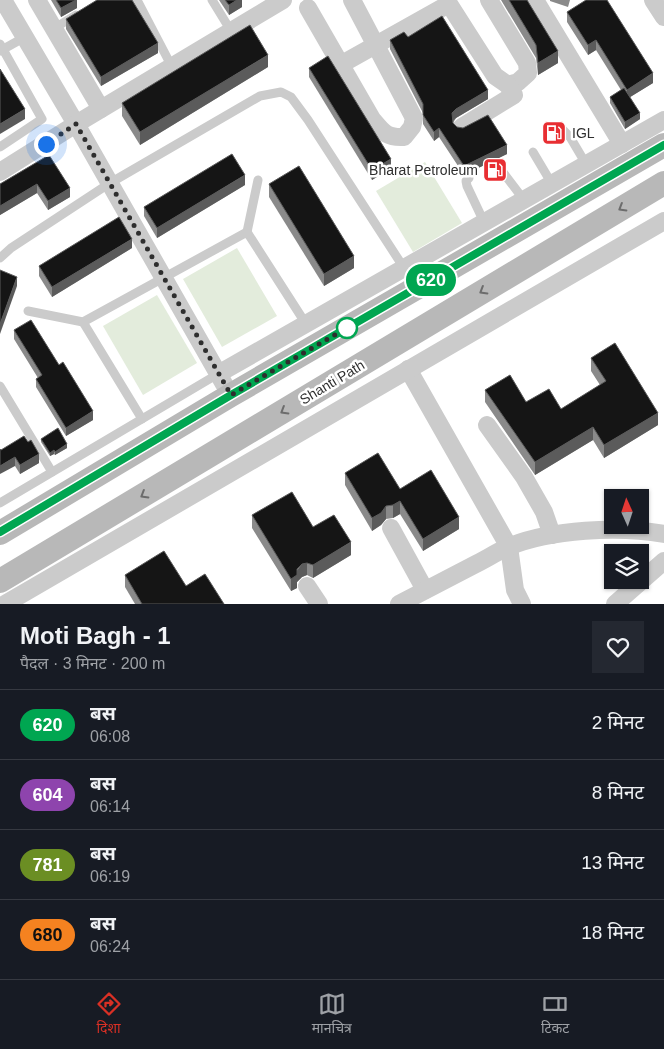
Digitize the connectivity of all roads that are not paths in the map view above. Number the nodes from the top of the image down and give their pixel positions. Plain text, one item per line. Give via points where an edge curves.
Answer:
1 (3, 0) edge
2 (37, 0) edge
3 (137, 0) edge
4 (212, 0) edge
5 (352, 0) edge
6 (489, 0) edge
7 (535, 0) edge
8 (653, 0) edge
9 (450, 1) edge
10 (274, 2) edge
11 (308, 8) dead end
12 (87, 9) edge
13 (664, 18) edge
14 (51, 26) junction
15 (231, 31) junction
16 (25, 37) junction
17 (375, 45) junction
18 (1, 48) edge
19 (340, 64) junction
20 (172, 67) junction
21 (508, 85) junction
22 (101, 109) junction
23 (664, 120) edge
24 (76, 124) junction
25 (462, 127) edge
26 (560, 127) dead end
27 (622, 144) junction
28 (664, 145) edge
29 (0, 147) edge
30 (533, 152) dead end
31 (586, 164) junction
32 (499, 167) dead end
33 (0, 172) edge
34 (469, 178) dead end
35 (258, 180) dead end
36 (110, 182) junction
37 (664, 183) edge
38 (552, 184) junction
39 (524, 200) junction
40 (664, 221) edge
41 (484, 222) junction
42 (248, 232) junction
43 (0, 258) edge
44 (404, 268) junction
45 (164, 278) junction
46 (28, 310) dead end
47 (83, 322) junction
48 (306, 324) junction
49 (408, 369) junction
50 (218, 374) junction
51 (0, 386) edge
52 (231, 395) junction
53 (142, 419) junction
54 (487, 425) dead end
55 (52, 472) junction
56 (0, 503) edge
57 (391, 528) dead end
58 (0, 532) edge
59 (664, 534) edge
60 (552, 535) junction
61 (508, 546) junction
62 (664, 561) edge
63 (0, 581) edge
64 (307, 586) dead end
65 (426, 590) junction
66 (5, 604) edge
67 (319, 604) edge
68 (399, 604) edge
69 (522, 604) edge
70 (615, 604) edge

1 - 16 street
2 - 14 street
3 - 20 lane
4 - 15 lane
5 - 17 street
6 - 21 street via 527,64 528,73 518,82
7 - 27 street
8 - 13 street
9 - 17 street
9 - 21 street via 495,76
10 - 15 street
11 - 19 street
12 - 14 lane
14 - 16 street
14 - 22 street
15 - 20 street
16 - 18 lane
16 - 24 street
17 - 19 street
17 - 19 street via 414,118 404,137 393,138 382,132
18 - 29 lane via 42,119
20 - 22 street
21 - 25 street via 514,95
22 - 24 street
23 - 27 street
24 - 33 street
24 - 36 street
26 - 31 lane
27 - 31 street
28 - 52 main road
30 - 38 lane
31 - 38 street
32 - 39 lane
34 - 41 lane via 467,186
35 - 42 lane
36 - 43 lane
36 - 44 lane via 260,96 281,92 291,97 308,120
36 - 45 street
37 -> 63 main road, Shanti Path
38 - 39 street
39 - 41 street
40 - 49 street
41 - 44 street
42 - 45 lane
42 - 48 lane
44 - 48 street
45 - 47 lane
45 - 50 street
46 - 47 lane
47 - 53 lane
48 - 50 street
49 - 61 street
49 - 66 street
50 - 52 street
50 - 53 lane
51 - 55 lane
52 - 58 main road
53 - 55 lane
54 - 60 street via 532,491
55 - 56 lane
57 - 65 street
59 - 60 street via 590,531
60 - 61 street
61 - 65 street
61 - 69 street via 515,590
62 - 70 street
64 - 67 street
65 - 68 street

